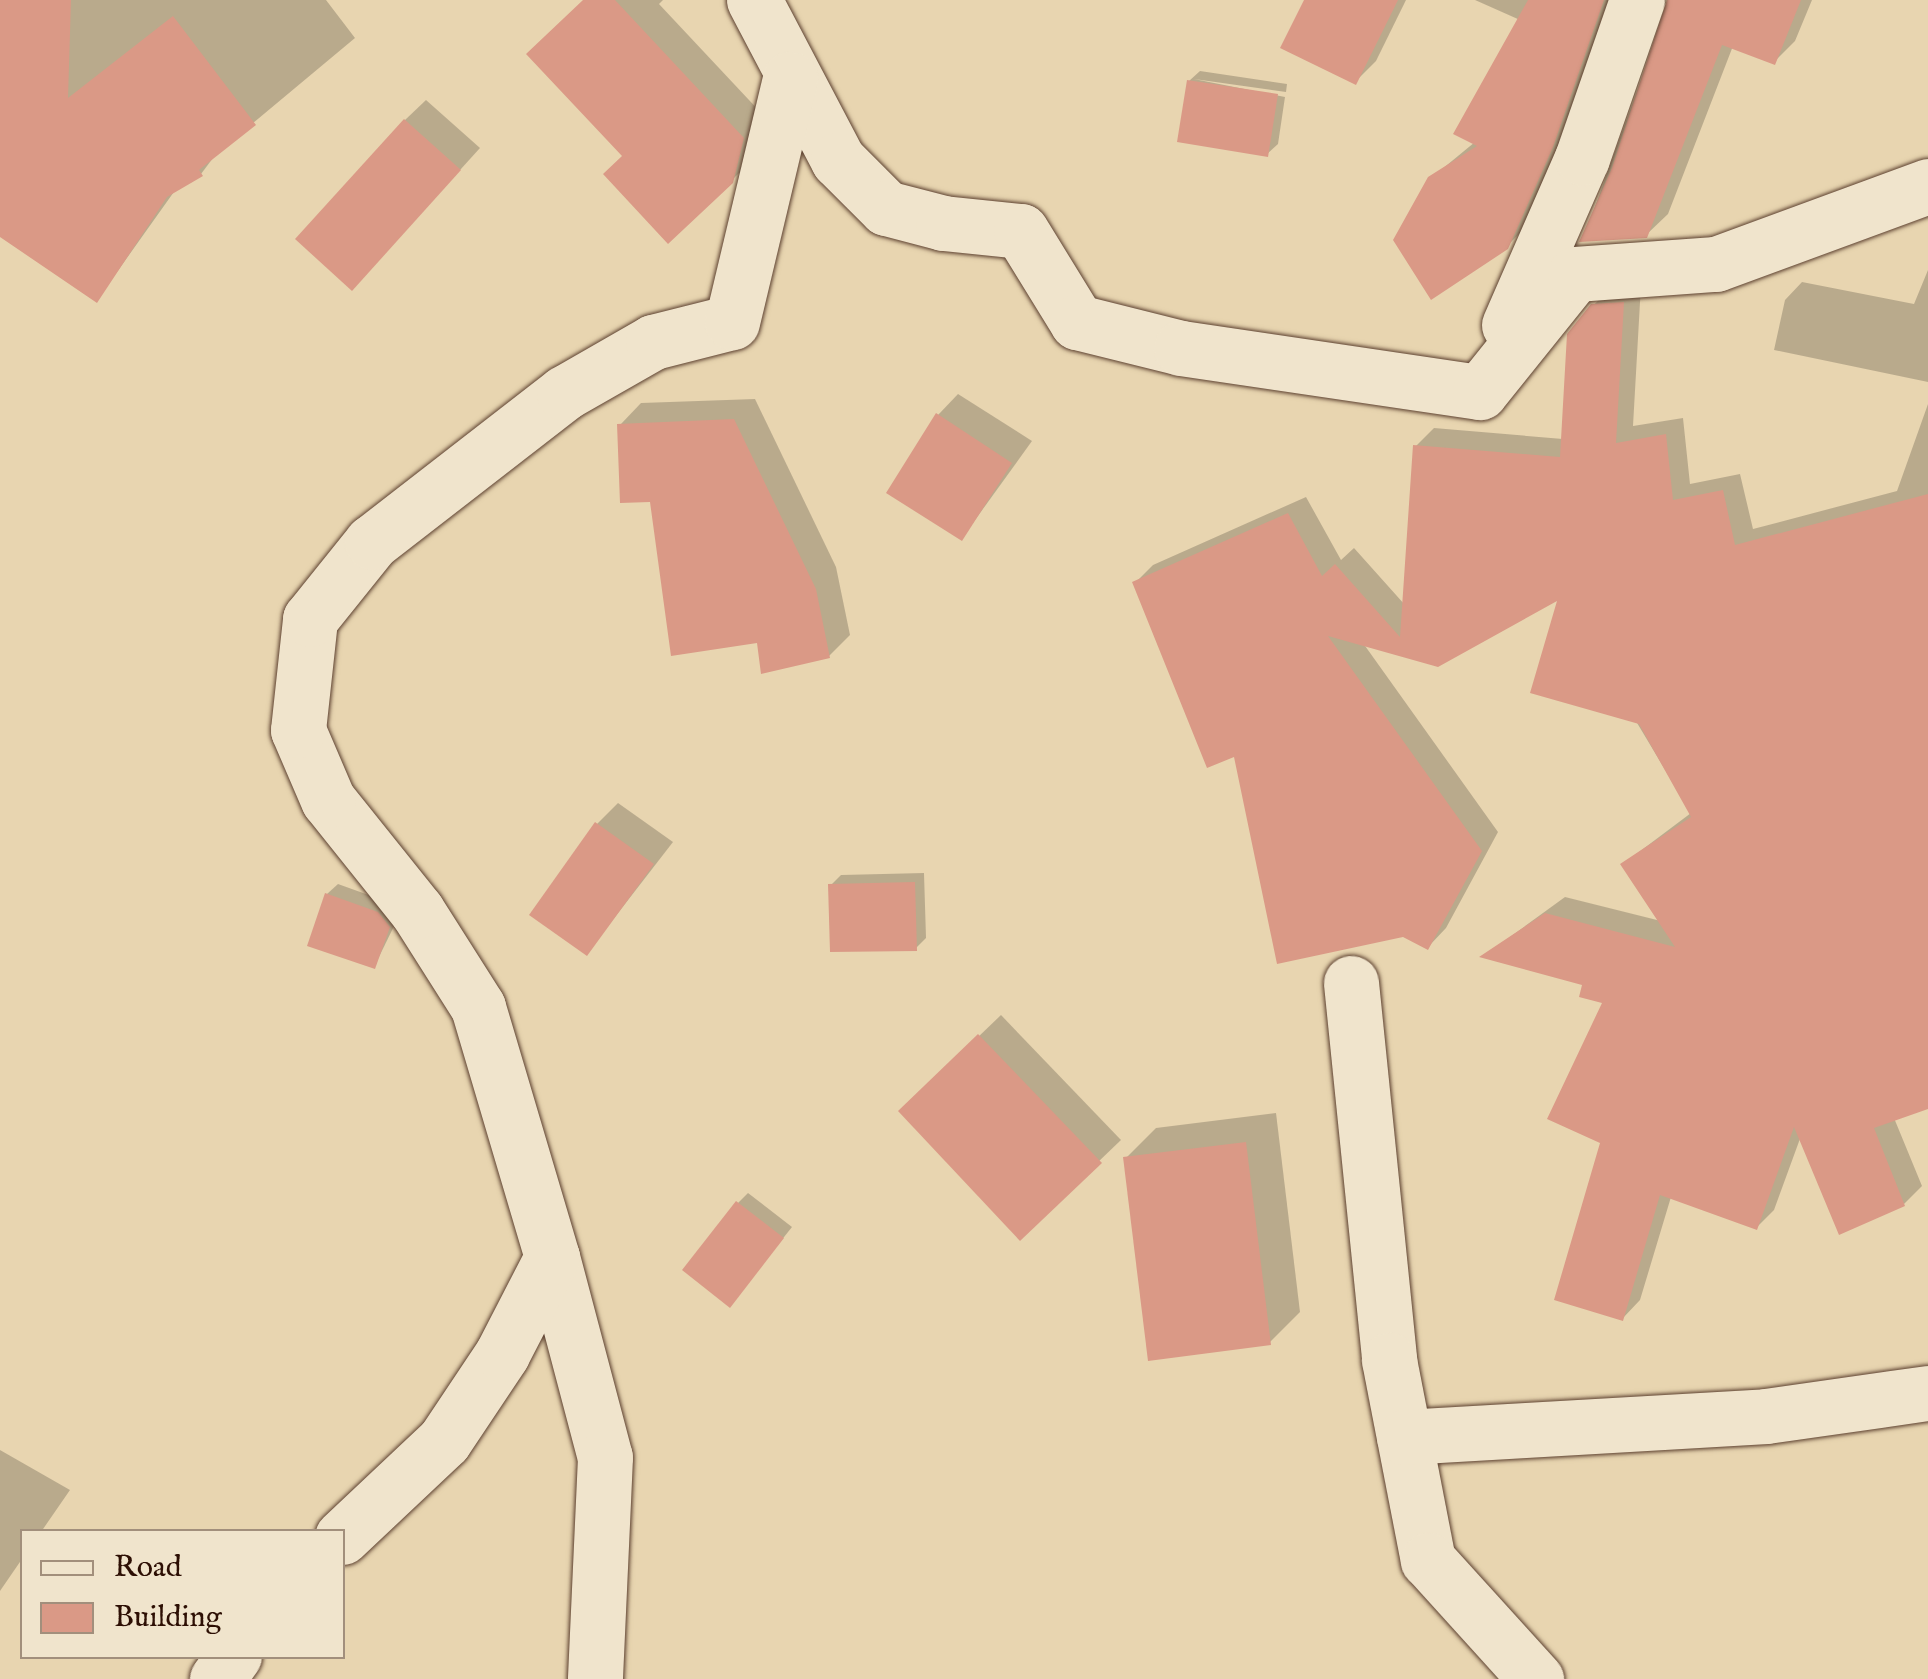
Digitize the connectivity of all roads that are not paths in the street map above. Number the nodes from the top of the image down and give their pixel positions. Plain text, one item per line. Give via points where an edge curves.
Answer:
1 (754, 0) edge
2 (1636, 0) edge
3 (790, 78) junction
4 (1928, 186) edge
5 (1480, 392) junction
6 (1351, 982) dead end
7 (552, 1257) junction
8 (1928, 1393) edge
9 (1404, 1437) junction
10 (345, 1534) edge
11 (595, 1679) edge
12 (1536, 1679) edge

1 - 3 street
2 - 5 street via 1582,158
3 - 5 street via 838,160 886,208 944,223 1021,231 1078,322 1181,348
3 - 7 street via 732,322 653,342 564,393 372,542 310,619 298,730 328,800 417,910 478,1007
4 - 5 street via 1716,264 1575,274
6 - 9 street via 1389,1360
7 - 10 street via 502,1354 444,1441
7 - 11 street via 605,1456
8 - 9 street via 1766,1416
9 - 12 street via 1428,1560

